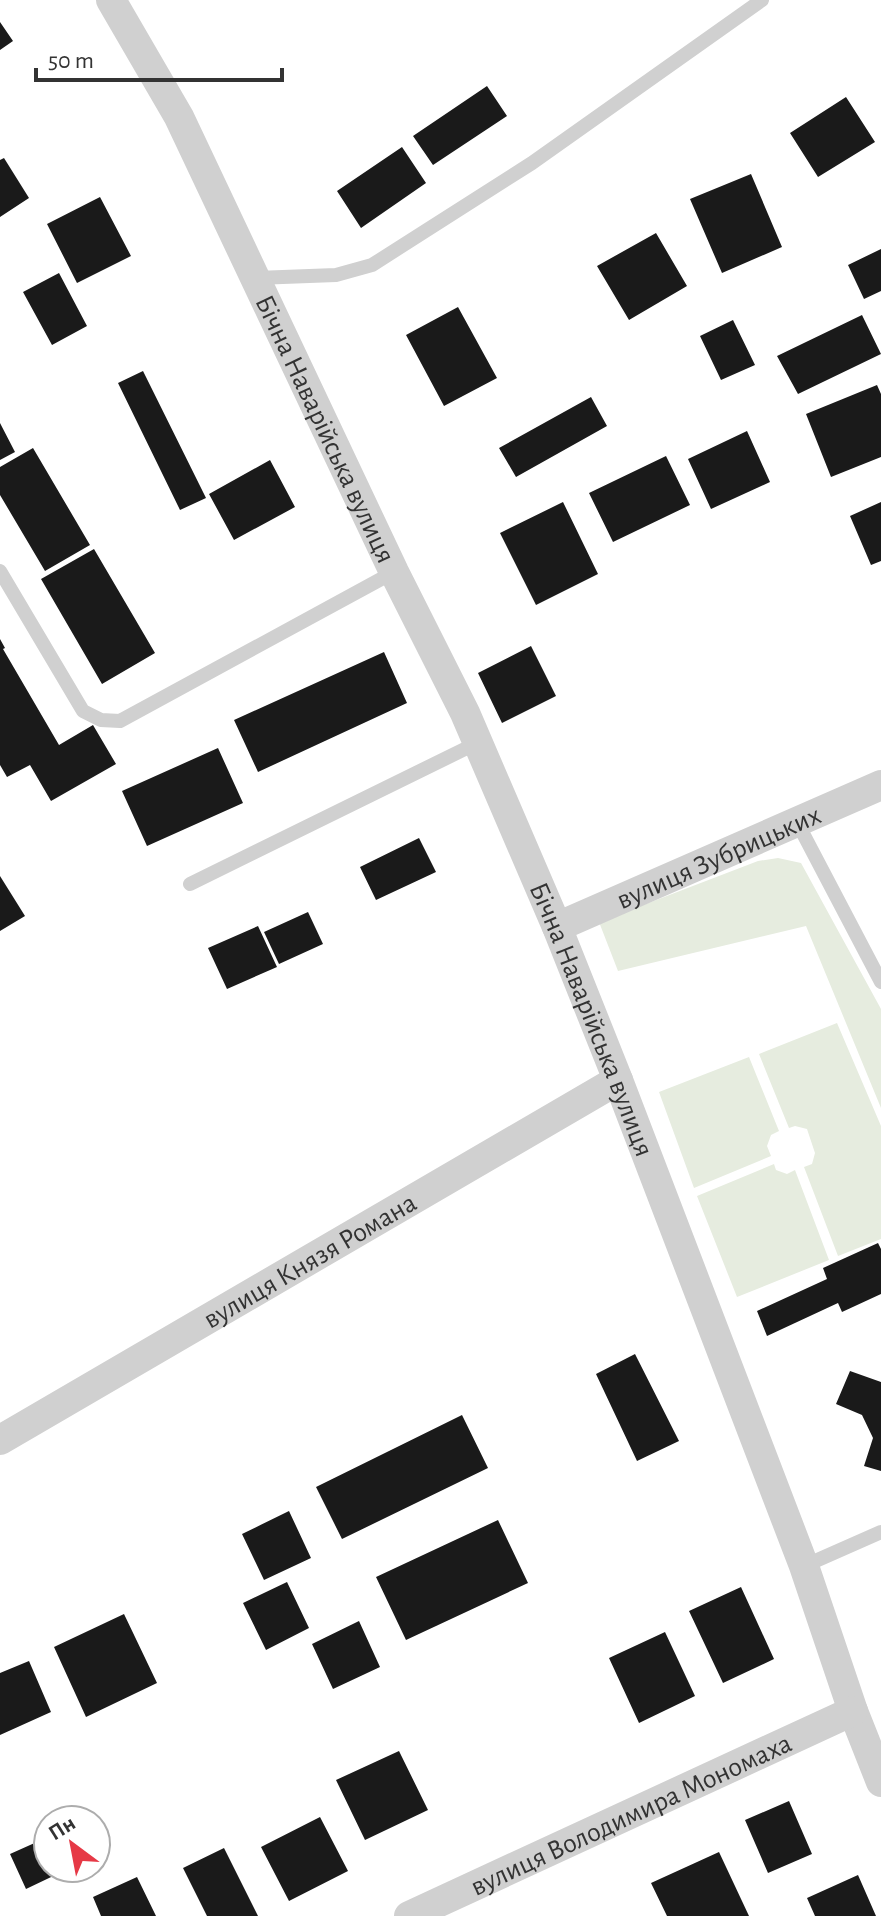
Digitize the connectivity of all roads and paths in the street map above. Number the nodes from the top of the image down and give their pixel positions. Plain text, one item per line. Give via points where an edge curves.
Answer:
1 (111, 0) edge
2 (762, 0) edge
3 (256, 278) junction
4 (0, 571) edge
5 (394, 572) junction
6 (477, 743) junction
7 (881, 785) edge
8 (797, 822) junction
9 (190, 884) dead end
10 (557, 927) junction
11 (881, 982) edge
12 (618, 1080) junction
13 (0, 1440) edge
14 (881, 1532) edge
15 (804, 1566) junction
16 (853, 1711) junction
17 (881, 1782) edge
18 (409, 1916) edge

1 - 3 street, Бічна Наварійська вулиця via 179,117
2 - 3 lane, Бічна Наварійська вулиця via 532,163 372,265 336,275
3 - 5 street, Бічна Наварійська вулиця
4 - 5 lane via 83,711 120,721
5 - 6 street, Бічна Наварійська вулиця
6 - 9 lane
6 - 10 street, Бічна Наварійська вулиця
7 - 8 street, вулиця Зубрицьких
8 - 10 street, вулиця Зубрицьких
8 - 11 lane
10 - 12 street, Бічна Наварійська вулиця
12 - 13 street, вулиця Князя Романа
12 - 15 street, Бічна Наварійська вулиця
14 - 15 lane
15 - 16 street, Бічна Наварійська вулиця
16 - 17 street, Бічна Наварійська вулиця
16 - 18 street, вулиця Володимира Мономаха

